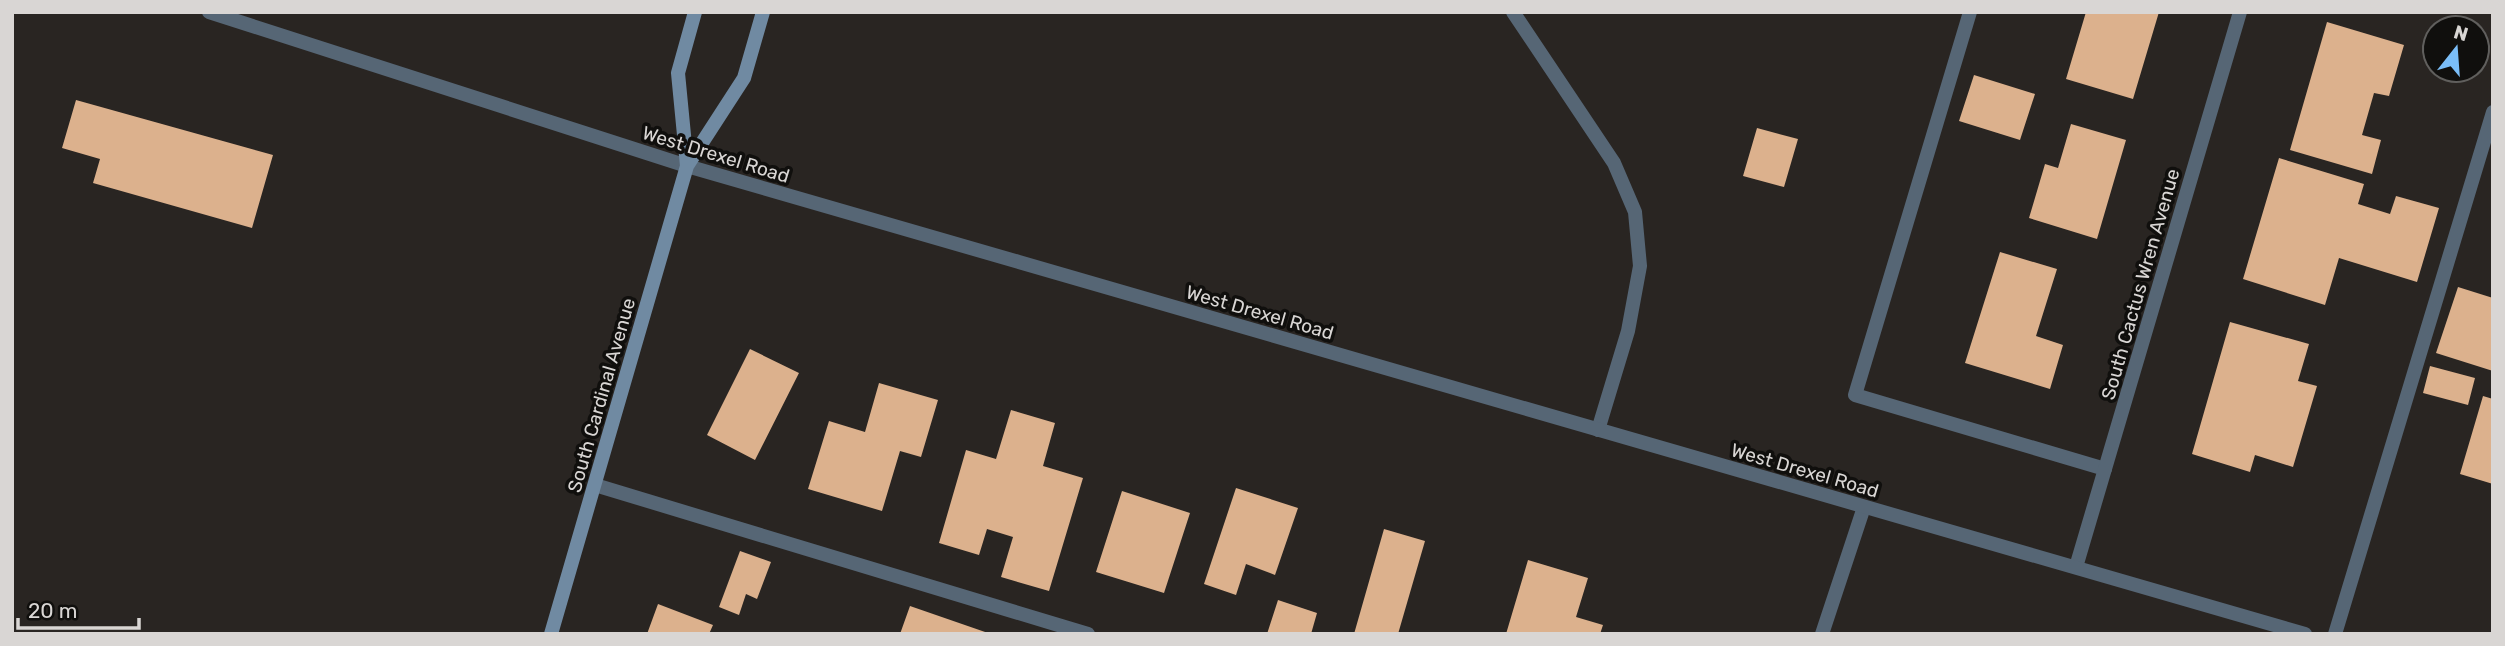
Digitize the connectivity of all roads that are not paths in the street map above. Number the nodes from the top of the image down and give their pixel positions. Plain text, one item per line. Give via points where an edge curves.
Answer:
1 (209, 12) edge
2 (695, 12) edge
3 (763, 12) edge
4 (1513, 12) edge
5 (1970, 12) edge
6 (2240, 12) edge
7 (2493, 112) edge
8 (687, 166) junction
9 (1598, 430) junction
10 (2105, 469) junction
11 (595, 485) junction
12 (1864, 507) junction
13 (2076, 567) junction
14 (551, 634) edge
15 (1088, 634) edge
16 (1822, 634) edge
17 (2305, 634) edge
18 (2336, 634) edge

1 - 8 street, West Drexel Road
2 - 8 main road, South Cardinal Avenue via 678,73
3 - 8 main road, South Cardinal Avenue via 744,78
4 - 9 street via 1614,163 1635,212 1640,266 1628,331
5 - 10 street via 1856,396
6 - 10 street, South Cactus Wren Avenue
7 - 18 street
8 - 9 street, West Drexel Road
8 - 11 main road, South Cardinal Avenue
9 - 12 street, West Drexel Road
10 - 13 street, South Cactus Wren Avenue
11 - 14 main road, South Cardinal Avenue
11 - 15 street
12 - 13 street, West Drexel Road
12 - 16 street
13 - 17 street, West Drexel Road

